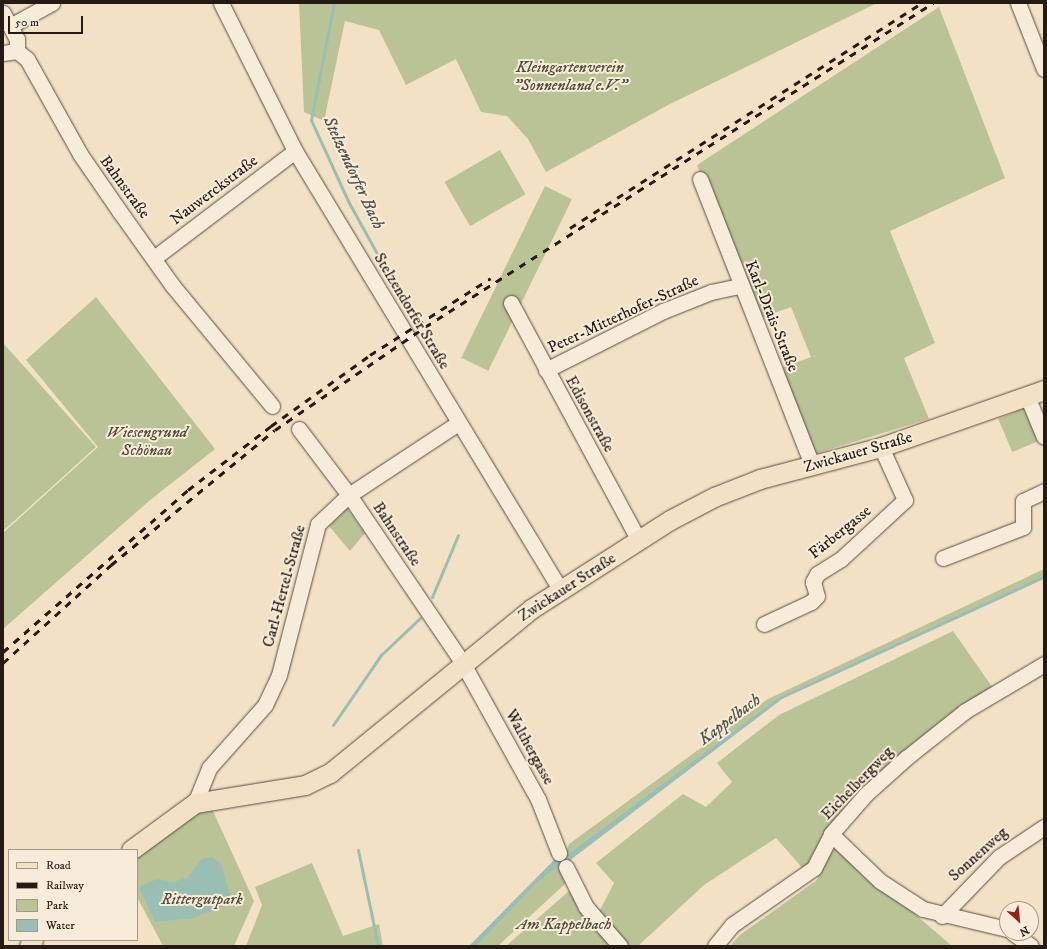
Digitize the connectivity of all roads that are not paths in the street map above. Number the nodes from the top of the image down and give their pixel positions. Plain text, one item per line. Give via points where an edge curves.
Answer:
1 (52, 3) edge
2 (221, 3) edge
3 (1018, 3) edge
4 (6, 19) edge
5 (10, 52) edge
6 (1044, 69) edge
7 (295, 151) junction
8 (700, 179) dead end
9 (154, 258) junction
10 (740, 286) junction
11 (511, 303) dead end
12 (546, 370) junction
13 (1036, 393) edge
14 (272, 406) dead end
15 (458, 423) junction
16 (299, 429) dead end
17 (1044, 437) edge
18 (881, 447) junction
19 (812, 466) junction
20 (1044, 491) edge
21 (348, 495) junction
22 (639, 541) junction
23 (943, 558) dead end
24 (560, 589) junction
25 (764, 624) dead end
26 (462, 662) junction
27 (1044, 664) edge
28 (195, 803) junction
29 (1044, 827) edge
30 (831, 834) junction
31 (132, 849) edge
32 (559, 853) dead end
33 (566, 867) dead end
34 (942, 916) junction
35 (999, 927) edge
36 (620, 946) edge
37 (715, 946) edge

1 - 4 street
2 - 7 street, Stelzendorfer Straße
3 - 6 street
4 - 5 street, Bahnstraße via 17,39
5 - 9 street, Bahnstraße via 27,59 80,154
7 - 9 street, Nauwerckstraße
7 - 15 street, Stelzendorfer Straße
8 - 10 street, Karl-Drais-Straße
9 - 14 street, Bahnstraße via 172,285
10 - 12 street, Peter-Mitterhofer-Straße via 712,292 663,311
10 - 19 street, Karl-Drais-Straße
11 - 12 street, Edisonstraße
12 - 22 street, Edisonstraße
13 - 17 street
13 - 18 main road, Zwickauer Straße
15 - 21 street, Carl-Hertel-Straße
15 - 24 street, Stelzendorfer Straße
16 - 21 street, Bahnstraße
18 - 19 main road, Zwickauer Straße
18 - 25 street, Färbergasse via 905,500 841,559 816,574 812,582 817,596 811,602
19 - 22 main road, Zwickauer Straße via 737,486 670,520
20 - 23 street via 1023,501 1023,527
21 - 26 street, Bahnstraße
21 - 28 street, Carl-Hertel-Straße via 314,531 279,675 268,699 215,762
22 - 24 main road, Zwickauer Straße
24 - 26 main road, Zwickauer Straße
26 - 28 main road, Zwickauer Straße via 330,773 305,784
26 - 32 street, Walthergasse via 538,799
27 - 30 street, Eichelbergweg via 965,712 906,758 866,794
28 - 31 main road, Zwickauer Straße
29 - 34 street, Sonnenweg via 999,857
30 - 34 street via 880,881 923,909
30 - 37 street, Eichelbergweg via 814,868 732,925
33 - 36 street via 586,907
34 - 35 street

